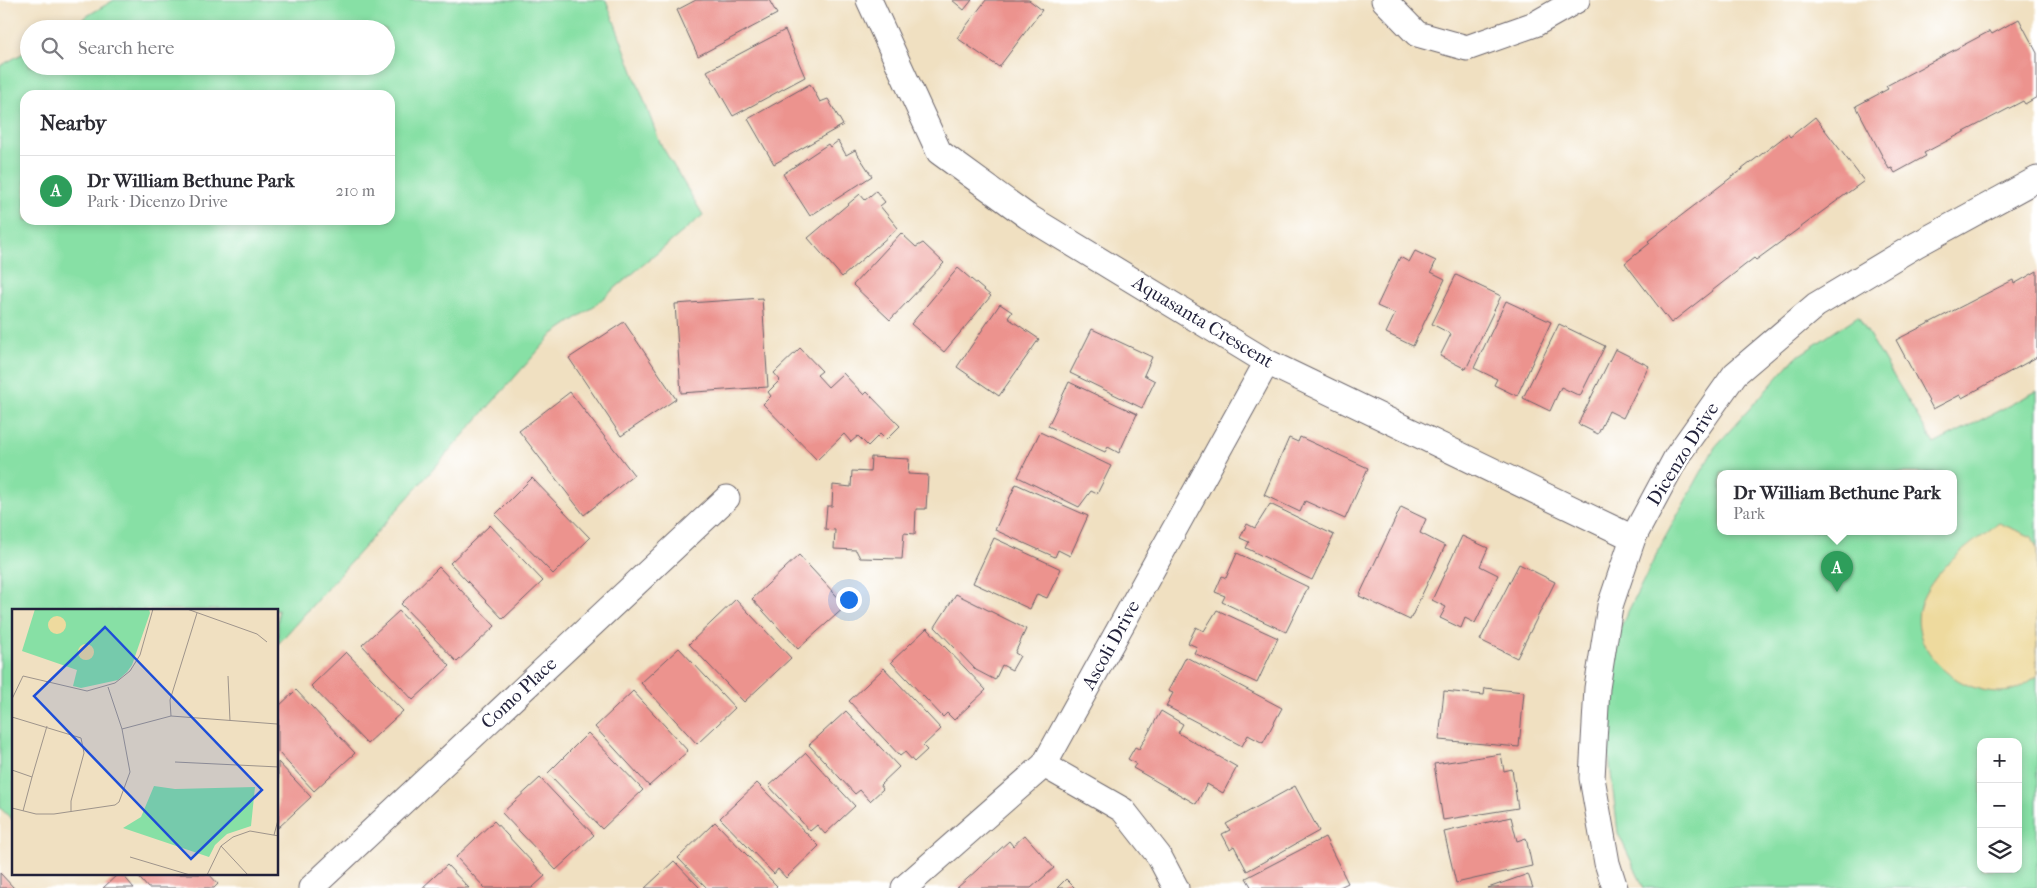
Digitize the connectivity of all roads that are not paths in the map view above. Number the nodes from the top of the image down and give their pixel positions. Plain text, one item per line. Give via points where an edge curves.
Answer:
1 (869, 0) edge
2 (1384, 0) edge
3 (1577, 0) edge
4 (2037, 179) edge
5 (1267, 362) junction
6 (727, 498) dead end
7 (1632, 538) junction
8 (1044, 765) junction
9 (310, 888) edge
10 (904, 888) edge
11 (1176, 888) edge
12 (1615, 888) edge

1 - 5 street, Aquasanta Crescent via 939,152 1027,216
2 - 3 street via 1417,34 1468,48 1535,24
4 - 7 street, Dicenzo Drive via 1916,245 1816,305 1735,374 1677,456
5 - 7 street, Aquasanta Crescent
5 - 8 street, Ascoli Drive
6 - 9 street, Como Place
7 - 12 street, Dicenzo Drive via 1610,606 1597,688 1592,778 1607,862
8 - 10 street, Ascoli Drive
8 - 11 street via 1123,810 1159,856

